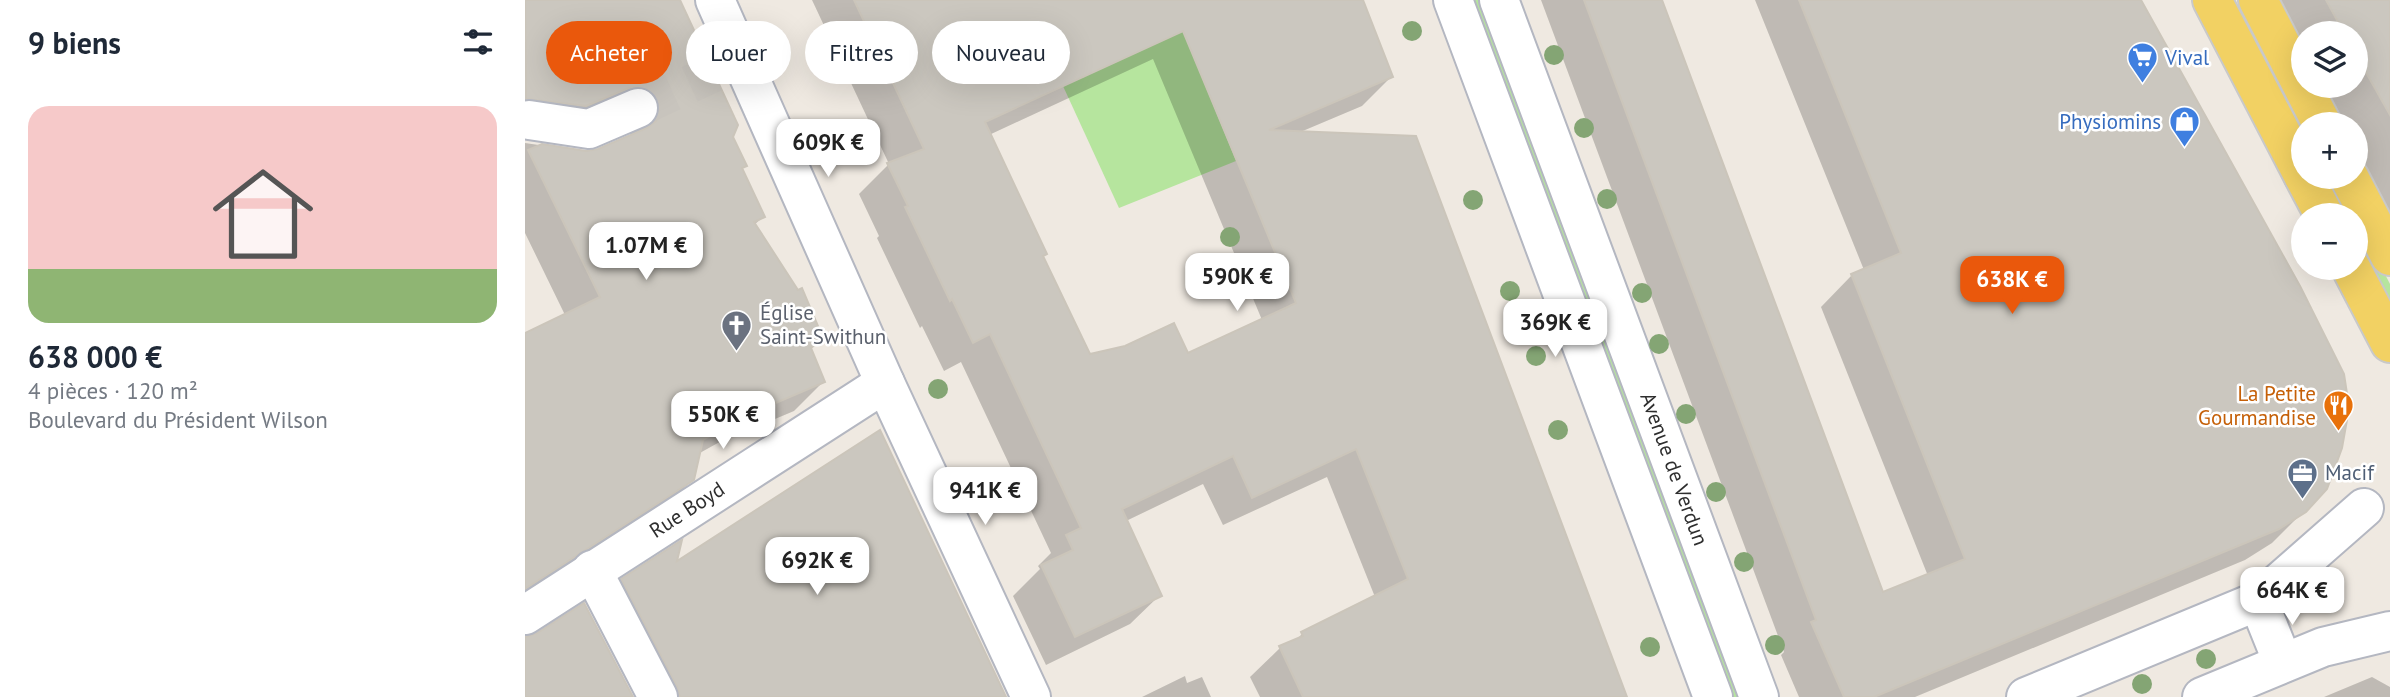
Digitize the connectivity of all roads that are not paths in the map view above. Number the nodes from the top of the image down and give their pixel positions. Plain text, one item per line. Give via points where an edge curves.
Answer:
1 (715, 0) edge
2 (1453, 0) edge
3 (1499, 0) edge
4 (2213, 0) edge
5 (2258, 0) edge
6 (1516, 45) junction
7 (1476, 61) junction
8 (638, 108) tunnel mouth
9 (2316, 112) edge
10 (529, 120) dead end
11 (2291, 151) edge
12 (2355, 189) edge
13 (2390, 256) edge
14 (2357, 280) edge
15 (2390, 343) edge
16 (885, 383) junction
17 (2364, 508) dead end
18 (592, 570) junction
19 (2258, 601) junction
20 (2390, 604) edge
21 (525, 615) edge
22 (2390, 631) edge
23 (2323, 647) junction
24 (2283, 663) junction
25 (658, 697) edge
26 (1031, 697) edge
27 (1713, 697) edge
28 (1759, 697) edge
29 (2026, 697) edge
30 (2202, 697) edge

1 - 16 street via 728,67
2 - 7 street, Avenue de Verdun
3 - 6 street, Avenue de Verdun
4 - 11 main road
5 - 9 main road
6 - 7 street
6 - 28 street, Avenue de Verdun
7 - 27 street, Avenue de Verdun
8 - 10 street via 589,129
12 - 13 main road
14 - 15 main road
16 - 18 street, Rue Boyd
16 - 26 street
17 - 19 street
18 - 21 street, Rue Boyd
18 - 25 street
19 - 24 street
19 - 29 street
20 - 23 street
22 - 23 street
23 - 24 street
24 - 30 street

